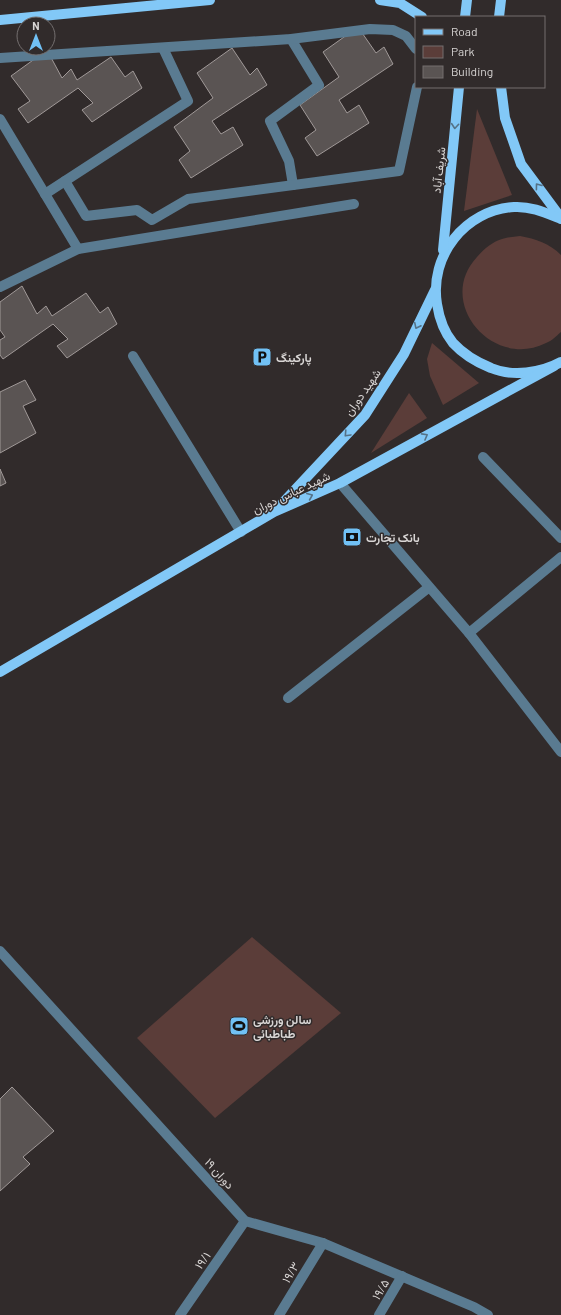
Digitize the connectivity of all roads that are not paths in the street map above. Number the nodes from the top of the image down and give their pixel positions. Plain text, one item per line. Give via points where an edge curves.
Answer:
1 (210, 0) edge
2 (380, 0) edge
3 (467, 0) edge
4 (501, 0) edge
5 (420, 16) edge
6 (465, 16) edge
7 (499, 16) edge
8 (0, 20) edge
9 (291, 39) junction
10 (163, 48) junction
11 (415, 48) edge
12 (0, 58) edge
13 (417, 88) edge
14 (459, 88) edge
15 (501, 88) edge
16 (0, 119) edge
17 (65, 181) junction
18 (293, 185) junction
19 (45, 194) junction
20 (354, 204) dead end
21 (561, 218) edge
22 (78, 249) junction
23 (443, 255) junction
24 (0, 288) edge
25 (434, 290) junction
26 (133, 356) dead end
27 (558, 364) edge
28 (483, 457) dead end
29 (340, 483) junction
30 (274, 512) junction
31 (241, 532) junction
32 (561, 538) edge
33 (561, 558) edge
34 (428, 588) junction
35 (469, 633) junction
36 (0, 672) edge
37 (288, 698) dead end
38 (561, 752) edge
39 (0, 951) edge
40 (245, 1221) junction
41 (322, 1243) junction
42 (402, 1276) junction
43 (472, 1311) edge
44 (180, 1315) edge
45 (279, 1315) edge
46 (379, 1315) edge
47 (488, 1315) edge

1 - 8 main road
2 - 5 main road via 400,3
3 - 6 main road
4 - 7 main road
9 - 10 street
9 - 11 street via 370,29 393,30 406,36
9 - 18 street via 319,85 270,121 289,161
10 - 12 street
10 - 17 street via 188,101
13 - 18 street via 399,172
14 -> 23 main road, شریف آباد
21 -> 15 main road via 521,164 505,118
16 - 19 street
17 - 18 street via 86,216 137,210 152,220 188,198
17 - 19 street
19 - 22 street
20 - 22 street
21 - 23 main road via 540,210 515,207 490,212 468,223 451,241
22 - 24 street
23 - 25 main road
25 - 27 main road via 439,318 453,342 474,361 499,372 527,373
25 -> 30 main road, شهید دوران via 404,354 365,415
26 - 31 street
29 -> 27 main road, شهید عباس دوران
28 - 32 street
30 -> 29 main road, شهید عباس دوران
29 - 34 street
30 - 31 main road, شهید عباس دوران
31 - 36 main road, شهید عباس دوران
33 - 35 street
34 - 35 street
34 - 37 street
35 - 38 street
39 - 40 street, دوران ۱۹
40 - 41 street
40 - 44 street, ۱۹/۱
41 - 42 street
41 - 45 street, ۱۹/۳
42 - 43 street
42 - 46 street, ۱۹/۵
43 - 47 street

